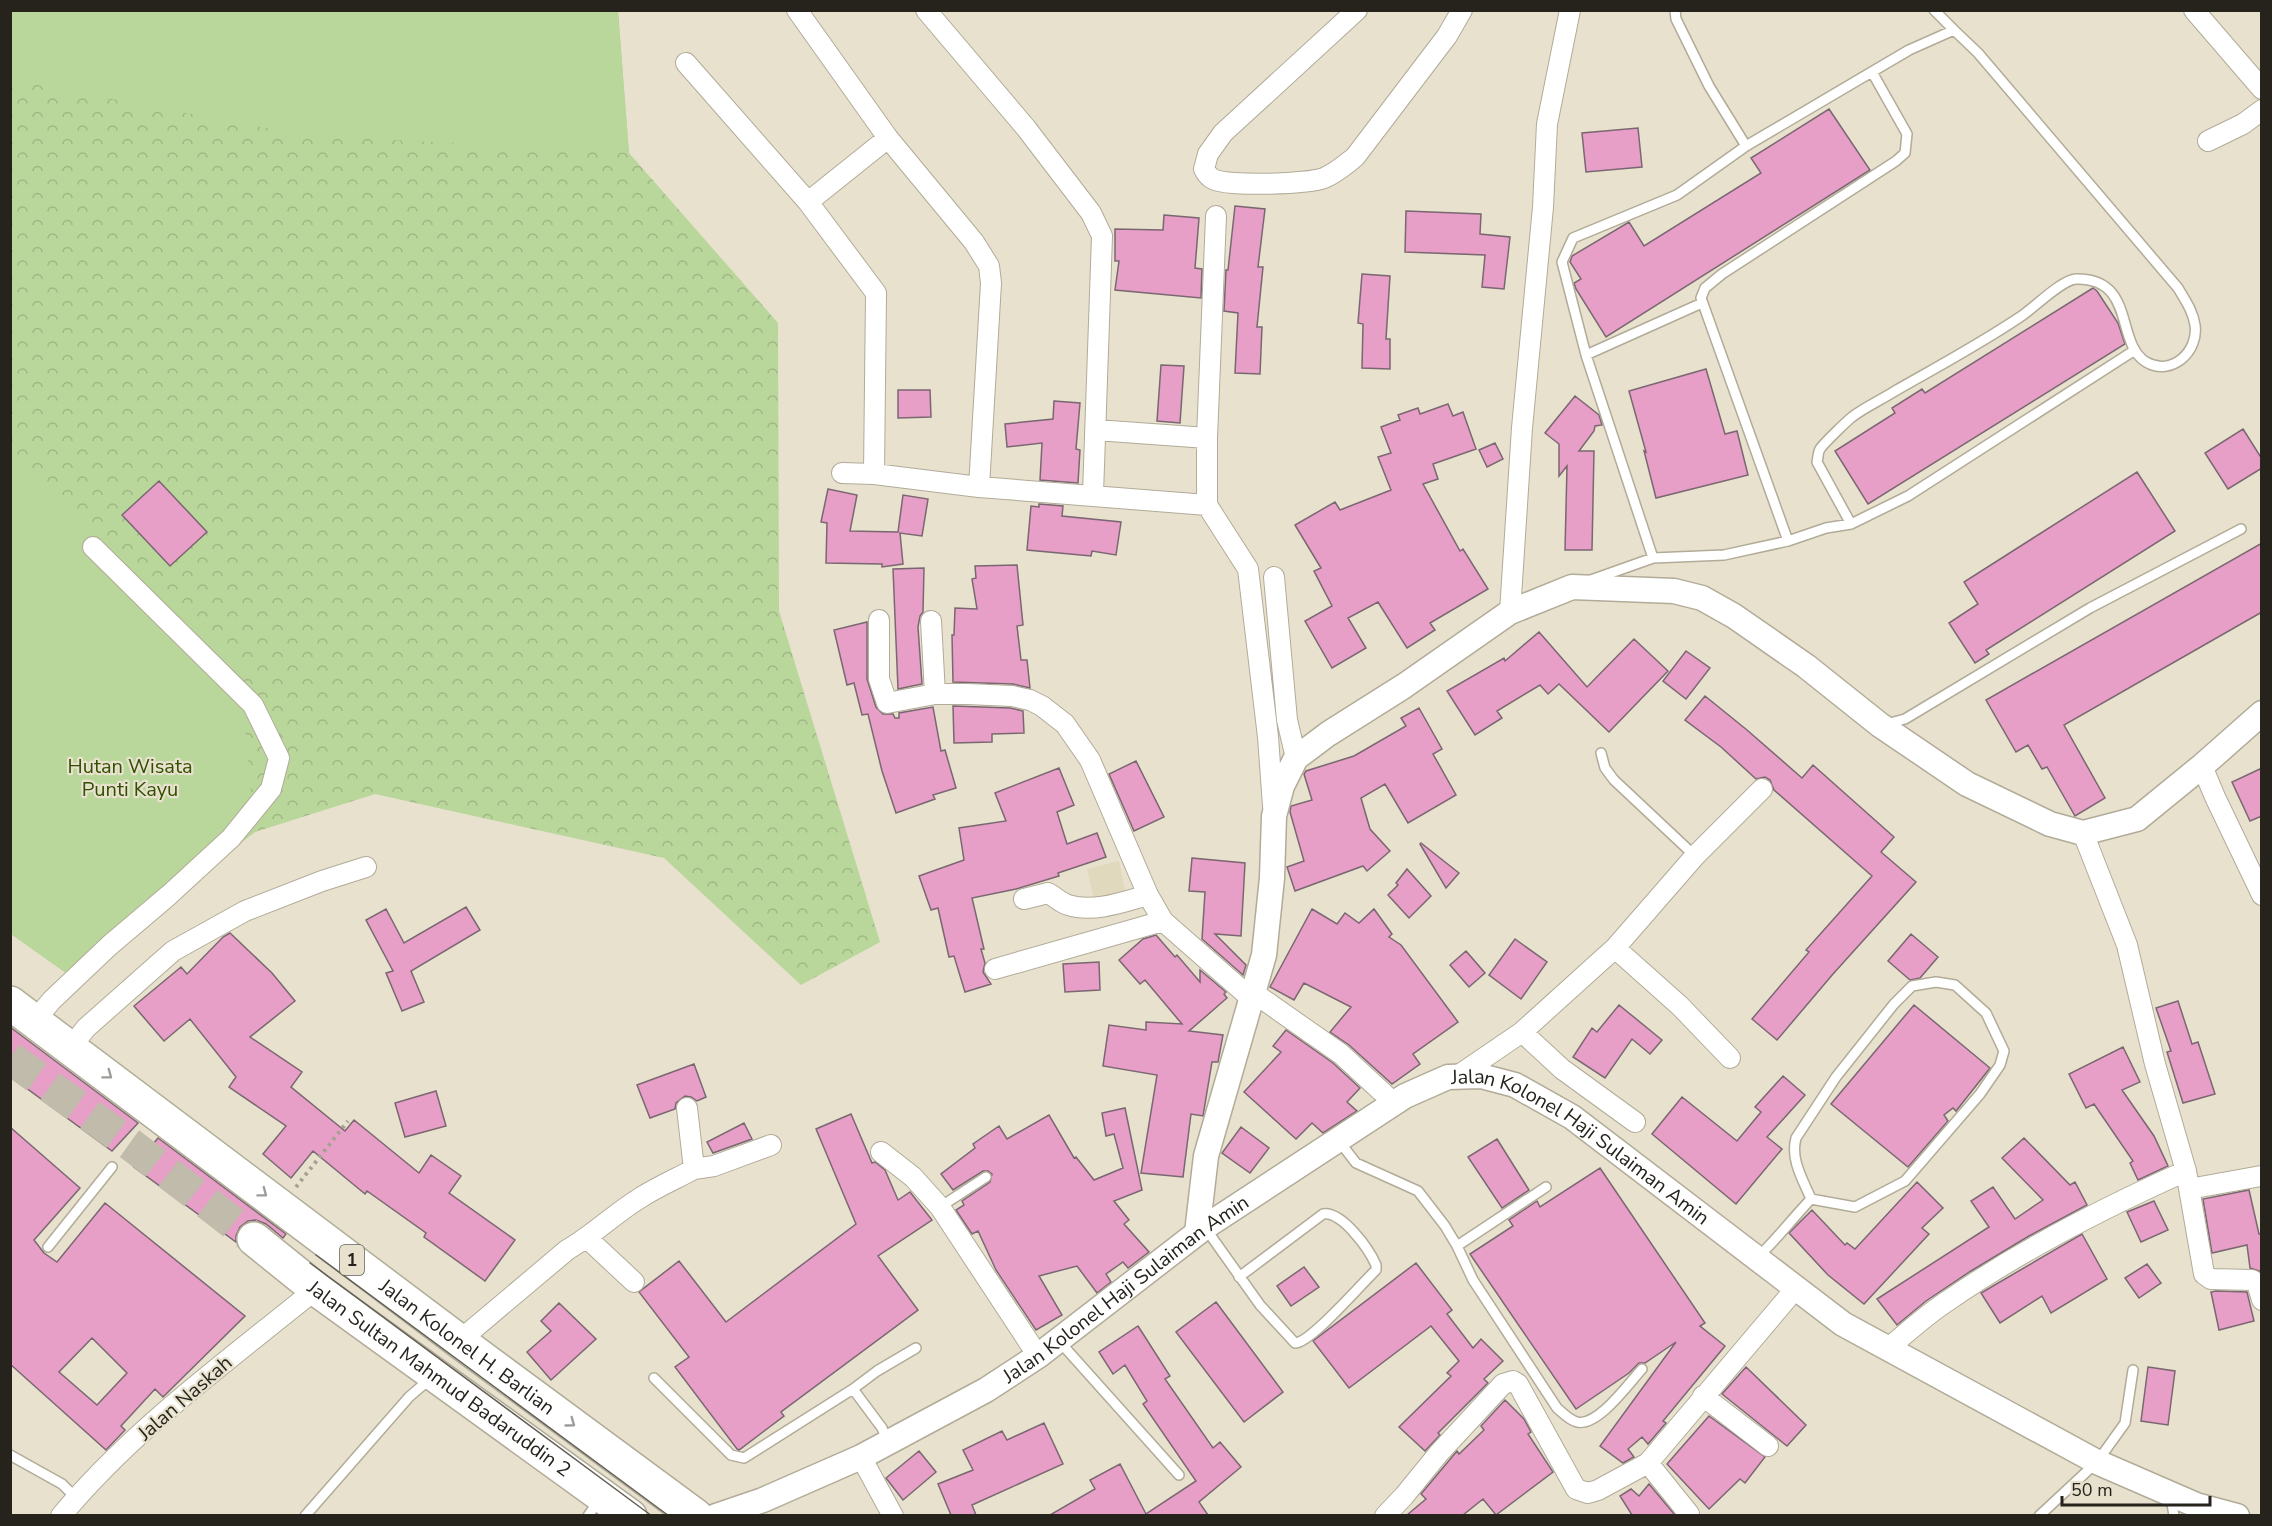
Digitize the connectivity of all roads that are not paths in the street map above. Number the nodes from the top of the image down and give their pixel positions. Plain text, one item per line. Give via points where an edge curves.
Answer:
1 (797, 10) edge
2 (926, 10) edge
3 (1357, 10) edge
4 (1462, 10) edge
5 (1675, 10) edge
6 (1934, 10) edge
7 (2194, 10) edge
8 (1568, 11) edge
9 (1954, 30) junction
10 (686, 63) dead end
11 (1872, 72) junction
12 (2262, 89) edge
13 (2262, 111) edge
14 (888, 138) junction
15 (2208, 141) dead end
16 (1746, 146) junction
17 (808, 202) junction
18 (1216, 216) dead end
19 (1702, 303) junction
20 (2135, 350) junction
21 (1586, 355) junction
22 (1096, 430) junction
23 (1208, 438) junction
24 (842, 472) dead end
25 (874, 474) junction
26 (979, 487) junction
27 (1093, 495) junction
28 (1207, 505) junction
29 (1851, 524) junction
30 (2241, 529) dead end
31 (1788, 541) junction
32 (93, 547) dead end
33 (1653, 558) junction
34 (1274, 577) dead end
35 (1572, 587) junction
36 (1510, 612) junction
37 (879, 620) dead end
38 (932, 621) dead end
39 (934, 694) junction
40 (2262, 713) edge
41 (1880, 725) junction
42 (1601, 753) dead end
43 (1296, 758) junction
44 (2202, 766) junction
45 (1762, 789) dead end
46 (1274, 816) junction
47 (2084, 833) junction
48 (1695, 856) junction
49 (366, 867) dead end
50 (1148, 895) junction
51 (2262, 895) edge
52 (1024, 899) dead end
53 (1163, 921) junction
54 (1616, 948) junction
55 (995, 969) dead end
56 (1253, 996) junction
57 (23, 1011) edge
58 (1522, 1032) junction
59 (71, 1047) junction
60 (1730, 1058) dead end
61 (1456, 1077) junction
62 (1394, 1103) junction
63 (687, 1108) dead end
64 (1635, 1122) dead end
65 (1337, 1140) junction
66 (771, 1145) dead end
67 (881, 1152) dead end
68 (112, 1167) dead end
69 (694, 1170) junction
70 (2261, 1176) edge
71 (986, 1177) dead end
72 (2187, 1180) junction
73 (1546, 1187) dead end
74 (1811, 1199) junction
75 (940, 1207) junction
76 (1201, 1230) junction
77 (254, 1239) tunnel mouth
78 (588, 1239) junction
79 (1457, 1246) junction
80 (48, 1247) dead end
81 (1757, 1258) junction
82 (1239, 1276) junction
83 (634, 1282) dead end
84 (1796, 1287) junction
85 (316, 1289) junction
86 (2262, 1300) edge
87 (459, 1341) junction
88 (1059, 1341) junction
89 (916, 1348) dead end
90 (1888, 1348) junction
91 (1038, 1356) junction
92 (1642, 1369) dead end
93 (2133, 1370) dead end
94 (435, 1375) junction
95 (654, 1378) dead end
96 (853, 1389) junction
97 (1703, 1396) junction
98 (888, 1444) junction
99 (1768, 1446) dead end
100 (10, 1455) edge
101 (861, 1457) junction
102 (2097, 1462) junction
103 (1648, 1463) junction
104 (1179, 1475) dead end
105 (75, 1497) junction
106 (2172, 1505) edge
107 (595, 1506) edge
108 (1689, 1514) edge
109 (59, 1515) edge
110 (305, 1515) edge
111 (630, 1515) edge
112 (696, 1515) edge
113 (716, 1515) edge
114 (893, 1515) edge
115 (1384, 1515) edge
116 (2039, 1515) edge
117 (2237, 1515) edge

1 - 14 street
2 - 22 street via 1026,128 1091,213 1102,236
3 - 4 street via 1223,133 1204,162 1207,174 1230,184 1302,181 1323,178 1341,168 1355,157 1447,36
5 - 16 lane via 1709,86
6 - 9 lane
7 - 12 street
8 - 36 street via 1546,124 1543,207
9 - 11 lane
9 - 20 lane via 1978,53 2178,288 2189,306 2196,333 2187,355 2177,363 2159,366 2145,362
10 - 17 street
11 - 16 lane
11 - 19 lane via 1907,134 1905,153 1722,274 1705,288
13 - 15 street
14 - 17 street
14 - 26 street via 974,242 989,266
16 - 21 lane via 1677,195 1573,238 1562,262
17 - 25 street via 876,293
18 - 23 street
19 - 21 lane
19 - 31 lane
20 - 29 lane via 1908,496
20 - 29 lane via 2117,300 2105,286 2072,279 2021,317 1852,417 1821,448 1817,462
21 - 33 lane
22 - 23 street
22 - 27 street
23 - 28 street
24 - 25 street
25 - 26 street
26 - 27 street
27 - 28 street
28 - 46 street via 1248,569
29 - 31 lane
30 - 41 lane via 2090,608 1905,719
31 - 33 lane via 1724,555
32 - 57 street via 253,705 279,758 271,789 231,838 52,1000
33 - 35 lane
34 - 43 street via 1287,720
35 - 36 street
35 - 41 street via 1674,591 1702,598 1806,666
36 - 43 street
37 - 39 street via 879,679 886,702
38 - 39 street
39 - 50 street via 1030,699 1065,724 1090,760
40 - 44 street
41 - 47 street via 1967,784 2050,824
42 - 48 lane via 1614,780
43 - 46 street via 1282,786
44 - 47 street via 2136,819
44 - 51 street
45 - 48 street
46 - 56 street via 1264,955
47 - 72 street via 2127,945
48 - 54 street
49 - 59 street via 245,911 173,951 86,1028
50 - 52 street via 1100,907 1067,904 1048,893
50 - 53 street
53 - 55 street
53 - 56 street
54 - 58 street
54 - 60 street
56 - 62 street via 1341,1054
56 - 76 street via 1206,1156
57 - 59 highway, Jalan Kolonel H. Barlian / 1
58 - 61 street
58 - 64 street via 1562,1069
59 -> 87 highway, Jalan Kolonel H. Barlian / 1
61 - 62 street, Jalan Kolonel Haji Sulaiman Amin via 1448,1077
61 - 81 street, Jalan Kolonel Haji Sulaiman Amin via 1481,1076 1515,1084 1572,1117
62 - 65 street, Jalan Kolonel Haji Sulaiman Amin
63 - 69 street
65 - 76 street, Jalan Kolonel Haji Sulaiman Amin
65 - 79 lane via 1356,1163 1418,1191
66 - 69 street
67 - 75 street via 913,1177
68 - 80 lane
69 - 78 street via 640,1197 599,1226
70 - 72 street
71 - 75 lane
72 - 86 street via 2205,1274 2211,1279 2252,1280 2257,1283
72 - 90 street via 2110,1205 2026,1251 1947,1301
73 - 79 lane
74 - 74 lane via 1793,1147 1836,1077 1912,986 1936,982 1955,985 1986,1013 2004,1051 2000,1065 1905,1181 1855,1207
74 - 81 lane
75 - 91 street
76 - 82 lane
76 - 88 street, Jalan Kolonel Haji Sulaiman Amin
77 - 85 highway, Jalan Sultan Mahmud Badaruddin 2 / 1
78 - 83 street
78 - 87 street via 567,1250
79 - 92 lane via 1473,1280 1557,1408 1568,1418 1579,1423 1604,1412
81 - 84 street, Jalan Kolonel Haji Sulaiman Amin
82 - 82 lane via 1323,1214 1335,1216 1356,1234 1376,1265 1376,1270 1319,1328 1298,1343 1292,1342
84 - 90 street, Jalan Kolonel Haji Sulaiman Amin via 1843,1324
84 - 97 street
85 - 94 highway, Jalan Sultan Mahmud Badaruddin 2 / 1
85 - 105 street, Jalan Naskah via 164,1413
87 -> 112 highway, Jalan Kolonel H. Barlian / 1
88 - 91 street, Jalan Kolonel Haji Sulaiman Amin
88 - 104 lane
89 - 96 lane
90 - 102 street, Jalan Kolonel Haji Sulaiman Amin
91 - 98 street, Jalan Kolonel Haji Sulaiman Amin via 986,1390
93 - 102 lane via 2125,1423
94 - 107 highway, Jalan Sultan Mahmud Badaruddin 2 / 1
94 - 110 lane via 409,1397
95 - 96 lane via 738,1458 744,1458
96 - 98 lane via 882,1428
97 - 99 street
97 - 103 street
98 - 101 street, Jalan Kolonel Haji Sulaiman Amin
100 - 105 lane via 62,1484
101 - 113 street, Jalan Kolonel Haji Sulaiman Amin via 763,1500
101 - 114 street
102 - 106 street, Jalan Kolonel Haji Sulaiman Amin
102 - 116 lane
103 - 108 street
103 - 115 street via 1598,1490 1588,1493 1576,1489 1518,1384 1508,1382
105 - 109 street, Jalan Naskah
106 - 117 street, Jalan Kolonel Haji Sulaiman Amin via 2196,1504
107 - 111 highway, Jalan Sultan Mahmud Badaruddin 2 / 1

